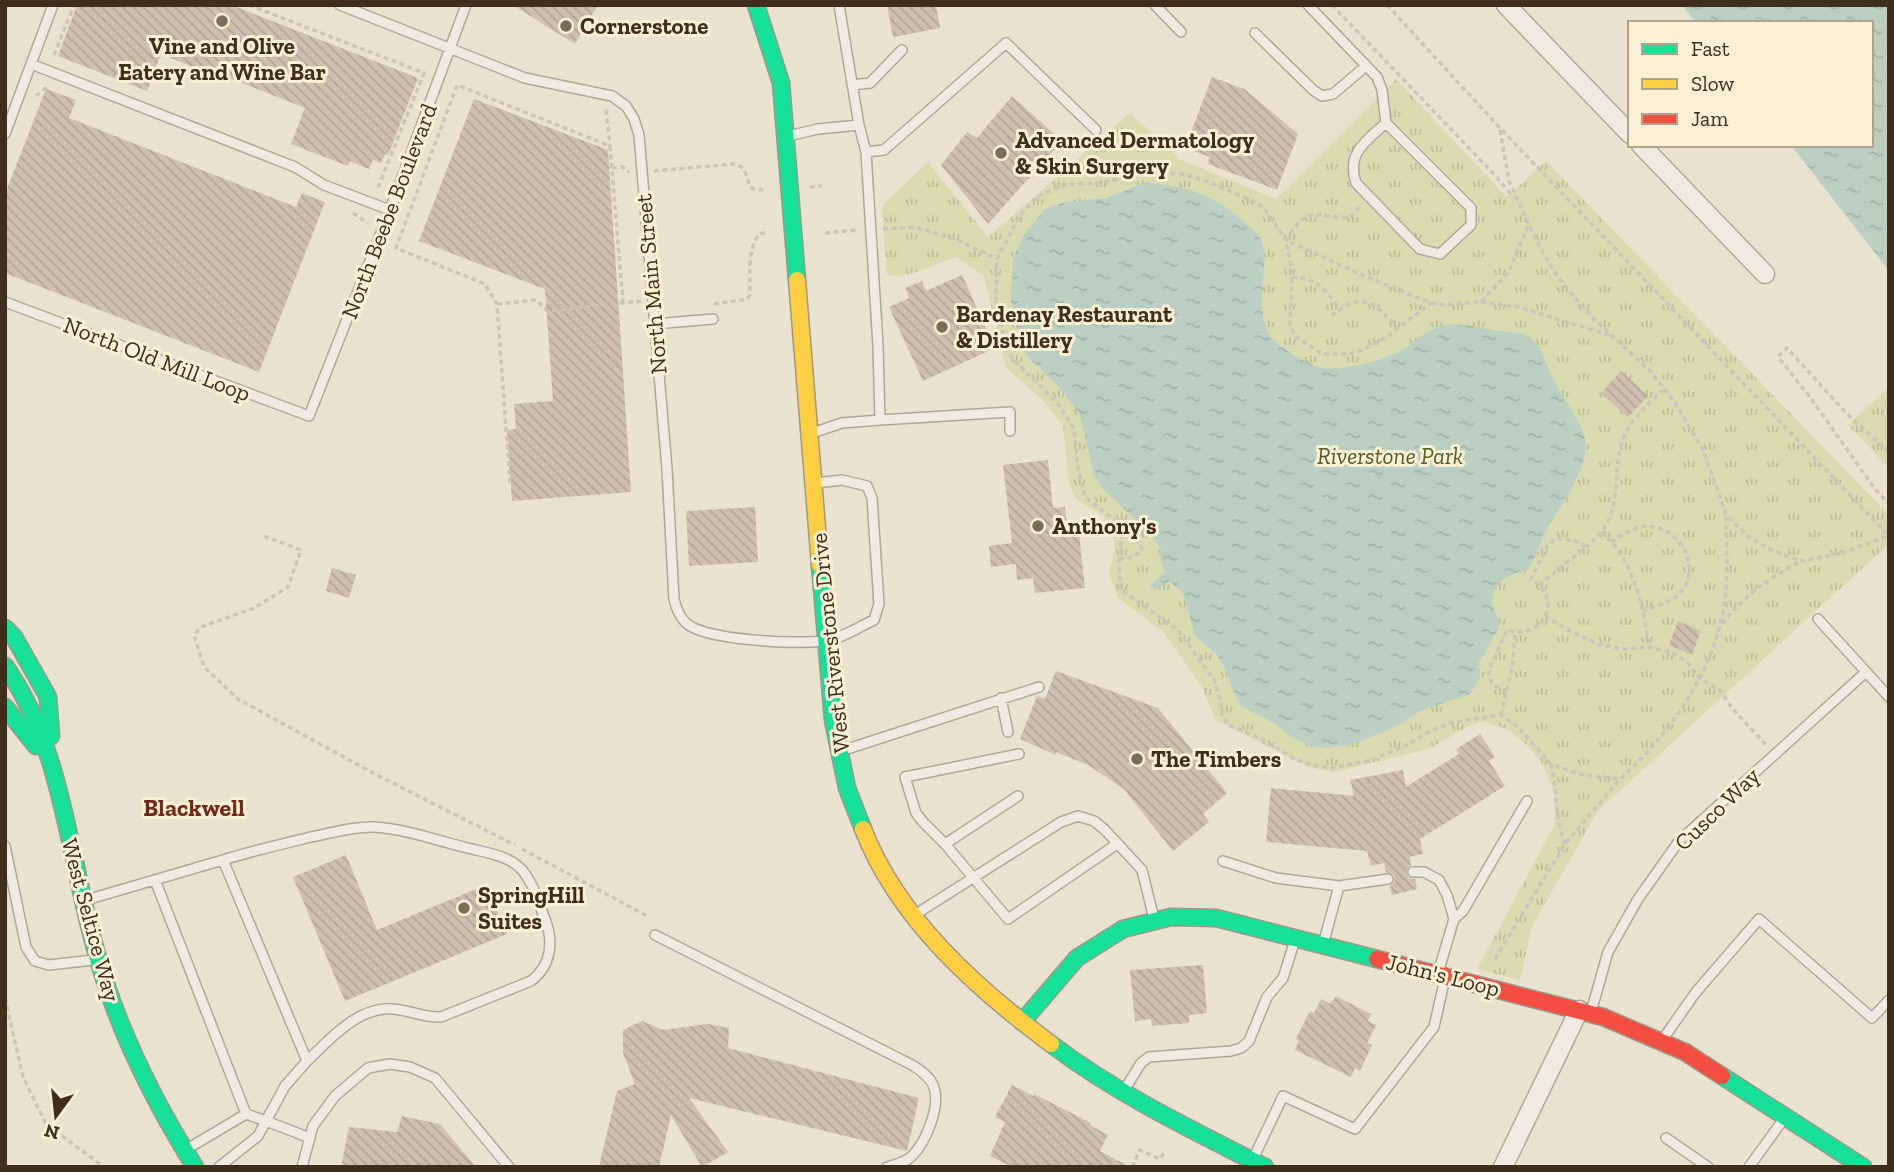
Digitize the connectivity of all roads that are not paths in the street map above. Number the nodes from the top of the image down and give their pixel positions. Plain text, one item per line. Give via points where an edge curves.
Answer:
1 (53, 5) edge
2 (340, 5) edge
3 (466, 5) edge
4 (839, 5) edge
5 (1155, 5) edge
6 (1308, 5) edge
7 (1506, 5) edge
8 (758, 6) edge
9 (1181, 32) dead end
10 (1255, 33) dead end
11 (450, 48) junction
12 (902, 50) dead end
13 (31, 64) junction
14 (1366, 65) junction
15 (852, 85) junction
16 (1386, 123) junction
17 (859, 125) junction
18 (1096, 130) dead end
19 (1628, 132) edge
20 (5, 134) edge
21 (785, 137) junction
22 (1643, 147) edge
23 (866, 152) junction
24 (390, 210) junction
25 (1765, 274) dead end
26 (5, 302) edge
27 (713, 319) dead end
28 (655, 324) junction
29 (309, 416) joint
30 (880, 420) junction
31 (1010, 431) dead end
32 (810, 433) junction
33 (814, 483) junction
34 (1818, 619) dead end
35 (5, 628) edge
36 (826, 641) junction
37 (5, 666) edge
38 (1866, 672) junction
39 (1039, 687) dead end
40 (1889, 697) edge
41 (1001, 698) junction
42 (5, 707) edge
43 (1008, 732) dead end
44 (839, 751) junction
45 (1019, 754) dead end
46 (53, 771) junction
47 (1018, 796) dead end
48 (1527, 801) dead end
49 (945, 844) junction
50 (1117, 844) junction
51 (5, 846) edge
52 (223, 860) junction
53 (1223, 861) dead end
54 (1413, 872) dead end
55 (972, 878) junction
56 (1388, 878) dead end
57 (155, 880) junction
58 (1339, 886) junction
59 (84, 901) junction
60 (914, 915) junction
61 (1454, 919) junction
62 (1154, 921) junction
63 (655, 935) dead end
64 (1296, 938) junction
65 (1323, 945) junction
66 (98, 959) junction
67 (1441, 975) junction
68 (1889, 1000) edge
69 (1585, 1012) junction
70 (1022, 1022) junction
71 (1662, 1040) junction
72 (307, 1061) junction
73 (1124, 1092) junction
74 (246, 1114) junction
75 (1786, 1116) junction
76 (266, 1121) junction
77 (310, 1138) junction
78 (1666, 1138) dead end
79 (185, 1151) junction
80 (1259, 1163) edge
81 (195, 1167) edge
82 (219, 1167) edge
83 (302, 1167) edge
84 (509, 1167) edge
85 (887, 1167) edge
86 (1503, 1167) edge
87 (1708, 1167) edge
88 (1749, 1167) edge
89 (1863, 1167) edge

1 - 13 lane
2 - 11 lane, North Main Street
3 - 11 lane, North Beebe Boulevard
4 - 15 lane
5 - 9 lane
6 - 14 lane
7 - 19 street
8 - 21 street, West Riverstone Drive via 780,83
10 - 14 lane via 1322,96 1333,94
11 - 24 lane, North Beebe Boulevard
11 - 28 lane, North Main Street via 525,78 612,96 626,106 639,135
12 - 15 lane via 870,83
13 - 20 lane
13 - 24 lane via 287,164 324,185
14 - 16 lane via 1382,90
15 - 17 lane
16 - 16 lane via 1355,153 1352,172 1356,183 1420,249 1440,254 1471,225 1471,208
17 - 21 lane
17 - 23 lane
18 - 23 lane via 1006,43 884,150
21 - 32 street, West Riverstone Drive
22 - 25 street
23 - 30 lane
24 - 29 lane, North Beebe Boulevard
26 - 29 lane, North Old Mill Loop
27 - 28 lane
28 - 36 lane, North Main Street via 678,613 697,630 713,634
30 - 31 lane via 1010,412
30 - 32 lane
32 - 33 street, West Riverstone Drive
33 - 36 street, West Riverstone Drive
33 - 36 lane via 842,480 867,486 872,498 879,604 874,620
34 - 38 lane
35 - 46 street via 48,697
36 - 44 street, West Riverstone Drive
37 - 46 street, West Seltice Way via 34,714
38 - 40 lane
38 - 69 lane, Cusco Way via 1679,841 1608,952
39 - 41 lane
41 - 43 lane
41 - 44 lane
42 - 46 street
44 - 60 street, West Riverstone Drive via 847,788 871,849
45 - 49 lane via 905,777 916,813
46 - 59 street, West Seltice Way
47 - 49 lane
48 - 61 lane
49 - 55 lane
50 - 55 lane via 1094,821 1078,816
50 - 55 lane via 1008,919
50 - 62 lane via 1142,870
51 - 66 lane via 26,947 34,961 49,965
52 - 57 lane
52 - 72 lane
52 - 72 lane via 373,827 499,856 527,875 550,939 541,974 440,1017 389,1008 368,1014 344,1026
53 - 58 lane via 1276,878
54 - 61 lane via 1439,880
55 - 60 lane
56 - 58 lane
57 - 59 lane
57 - 74 lane
58 - 65 lane
59 - 66 street, West Seltice Way
60 - 70 street, West Riverstone Drive via 942,949
61 - 67 lane
62 - 64 street, John's Loop via 1216,918
62 - 70 street, John's Loop via 1123,929 1077,958
63 - 85 lane via 927,1076 934,1087 932,1123 911,1157
64 - 65 street, John's Loop
64 - 73 lane via 1283,978 1267,997 1249,1041 1231,1051 1149,1057
65 - 67 street, John's Loop
66 - 79 street, West Seltice Way via 119,1023 150,1092
67 - 69 street, John's Loop
67 - 80 lane via 1434,1027 1355,1129 1283,1096
68 - 71 lane via 1872,1017 1759,919
69 - 71 street, John's Loop
69 - 86 street
70 - 73 street, West Riverstone Drive
71 - 75 street, John's Loop
72 - 76 lane via 285,1086
73 - 80 street, West Riverstone Drive
74 - 76 lane
74 - 79 lane
75 - 88 lane
75 - 89 street, John's Loop
76 - 77 lane
76 - 82 lane via 258,1136
77 - 83 lane
77 - 84 lane via 313,1126 335,1096 368,1068 390,1064 435,1078
78 - 87 lane
79 - 81 street, West Seltice Way

